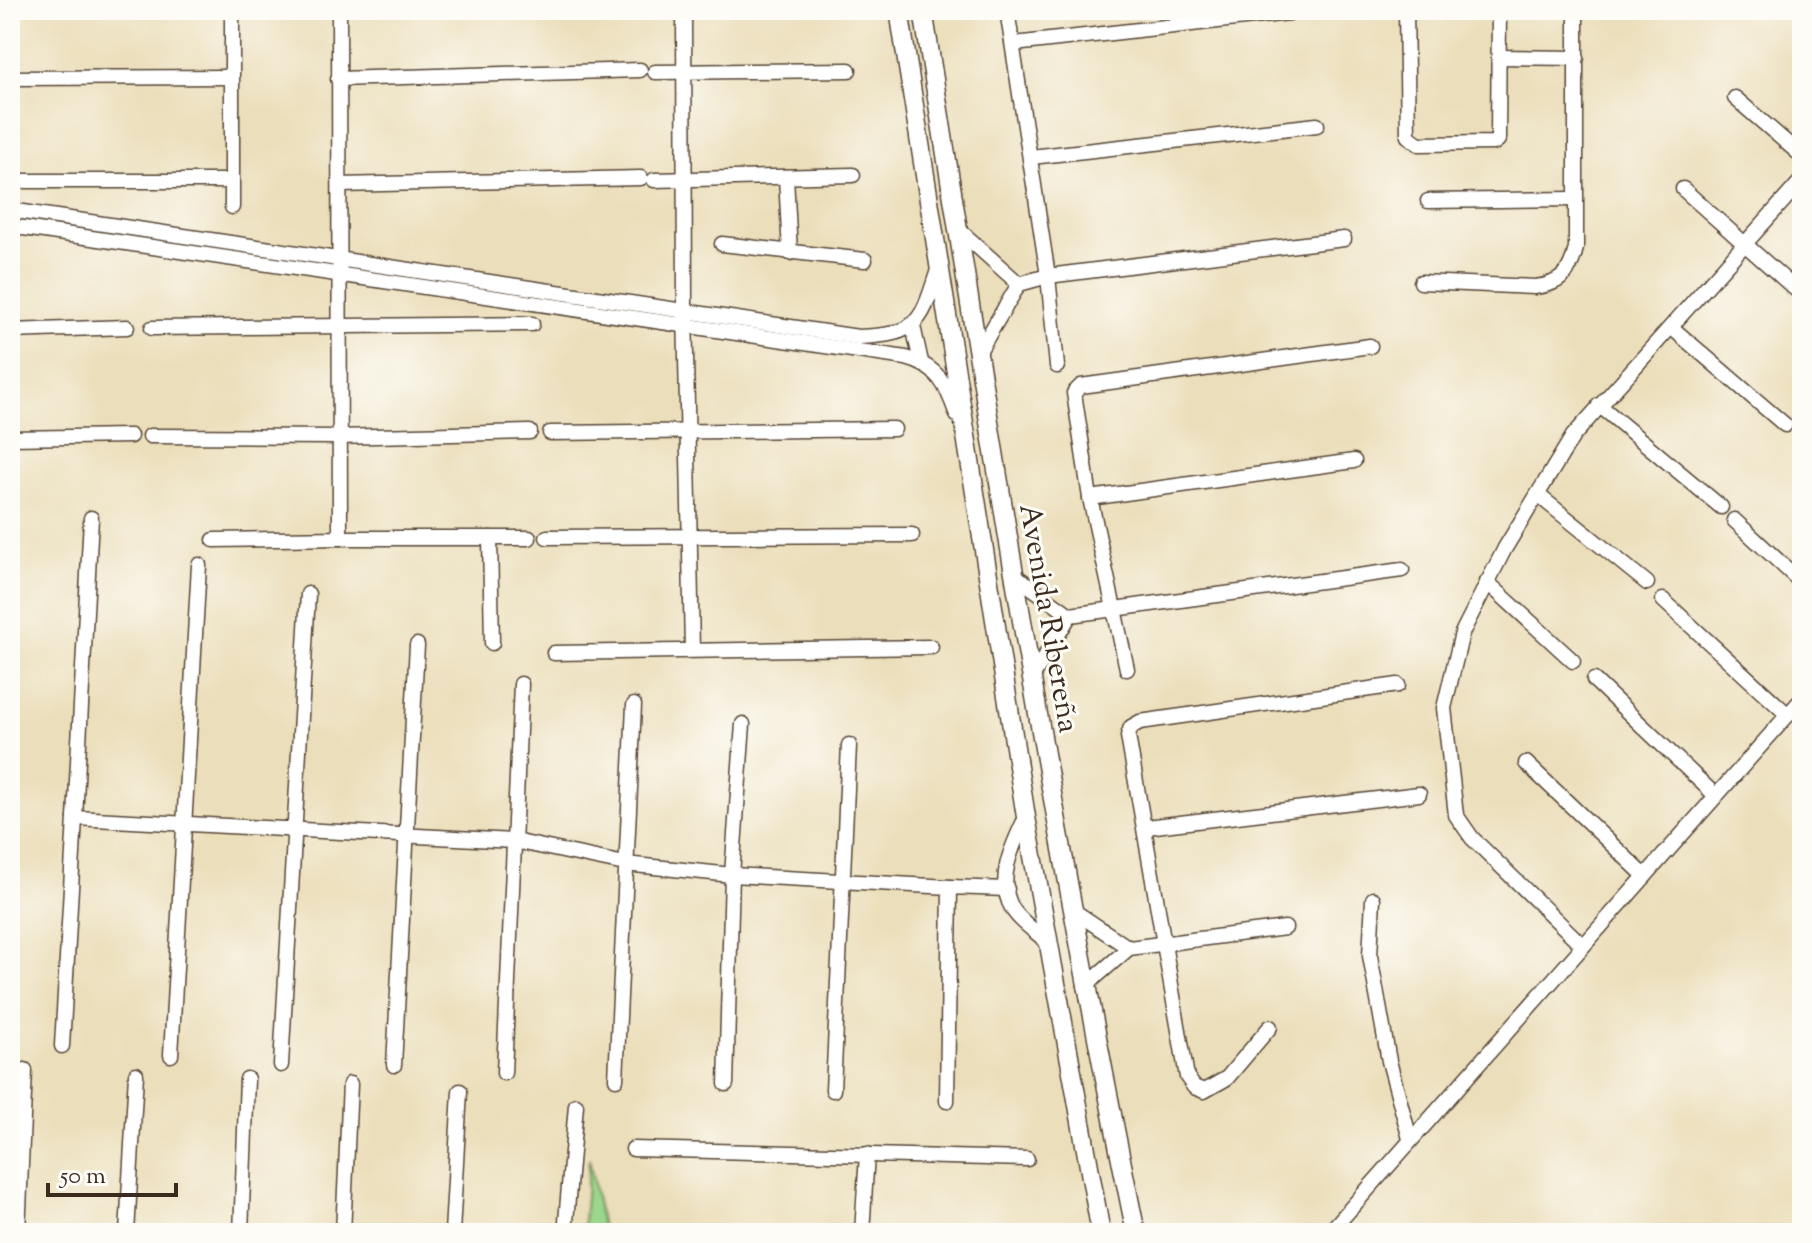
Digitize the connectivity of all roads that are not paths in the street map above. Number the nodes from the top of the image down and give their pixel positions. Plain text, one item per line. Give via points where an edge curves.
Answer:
1 (232, 10) edge
2 (339, 10) edge
3 (684, 10) edge
4 (899, 10) edge
5 (923, 10) edge
6 (1007, 10) edge
7 (1316, 10) edge
8 (1406, 10) edge
9 (1499, 10) edge
10 (1576, 10) edge
11 (1014, 44) junction
12 (1500, 57) junction
13 (1577, 58) junction
14 (849, 70) dead end
15 (684, 71) junction
16 (231, 77) junction
17 (10, 78) edge
18 (338, 79) junction
19 (1735, 98) dead end
20 (1317, 125) dead end
21 (1802, 156) edge
22 (1031, 157) junction
23 (853, 175) dead end
24 (786, 177) junction
25 (685, 179) junction
26 (1802, 180) edge
27 (10, 181) edge
28 (231, 181) junction
29 (340, 185) junction
30 (1683, 189) dead end
31 (1575, 199) junction
32 (1428, 201) dead end
33 (232, 207) dead end
34 (10, 210) edge
35 (10, 226) edge
36 (958, 229) junction
37 (1344, 239) dead end
38 (722, 244) dead end
39 (1745, 245) junction
40 (790, 253) junction
41 (339, 257) junction
42 (865, 260) dead end
43 (940, 263) junction
44 (339, 274) junction
45 (1048, 276) junction
46 (1421, 282) dead end
47 (1019, 284) junction
48 (1802, 295) edge
49 (685, 308) junction
50 (532, 324) dead end
51 (338, 325) junction
52 (685, 325) junction
53 (913, 326) junction
54 (127, 327) dead end
55 (1671, 327) junction
56 (152, 328) dead end
57 (10, 331) edge
58 (1370, 346) dead end
59 (978, 353) junction
60 (921, 362) junction
61 (1057, 366) dead end
62 (1599, 405) junction
63 (1785, 425) dead end
64 (894, 429) dead end
65 (688, 430) junction
66 (530, 432) dead end
67 (550, 433) dead end
68 (130, 436) dead end
69 (150, 436) dead end
70 (338, 437) junction
71 (965, 437) junction
72 (10, 438) edge
73 (1354, 461) dead end
74 (1538, 495) junction
75 (1090, 498) junction
76 (1721, 507) dead end
77 (91, 518) dead end
78 (1734, 520) dead end
79 (912, 535) dead end
80 (547, 537) dead end
81 (688, 537) junction
82 (340, 538) junction
83 (490, 538) junction
84 (529, 538) dead end
85 (214, 540) dead end
86 (199, 565) dead end
87 (1402, 570) dead end
88 (1013, 574) junction
89 (1487, 582) junction
90 (1647, 583) dead end
91 (1802, 583) edge
92 (308, 594) dead end
93 (1663, 600) dead end
94 (1115, 612) junction
95 (1070, 615) junction
96 (492, 643) dead end
97 (417, 645) dead end
98 (931, 647) dead end
99 (692, 650) junction
100 (554, 653) dead end
101 (1573, 661) dead end
102 (1127, 669) dead end
103 (1032, 678) junction
104 (1594, 680) dead end
105 (521, 684) dead end
106 (1398, 685) dead end
107 (1802, 699) edge
108 (634, 705) dead end
109 (1788, 715) junction
110 (743, 724) dead end
111 (849, 745) dead end
112 (1526, 763) dead end
113 (1419, 794) dead end
114 (1716, 796) junction
115 (1026, 817) junction
116 (75, 818) junction
117 (182, 822) junction
118 (1147, 827) junction
119 (294, 828) junction
120 (405, 832) junction
121 (514, 841) junction
122 (625, 864) junction
123 (732, 875) junction
124 (1645, 876) junction
125 (842, 883) junction
126 (950, 887) junction
127 (1007, 889) junction
128 (1373, 899) dead end
129 (1074, 911) junction
130 (1285, 928) dead end
131 (1163, 941) junction
132 (1048, 943) junction
133 (1582, 945) junction
134 (1129, 948) junction
135 (1085, 986) junction
136 (1270, 1027) dead end
137 (62, 1046) dead end
138 (171, 1055) dead end
139 (281, 1065) dead end
140 (394, 1065) dead end
141 (25, 1070) dead end
142 (504, 1073) dead end
143 (136, 1074) dead end
144 (247, 1079) dead end
145 (616, 1079) dead end
146 (350, 1084) dead end
147 (726, 1084) dead end
148 (833, 1090) dead end
149 (460, 1091) dead end
150 (947, 1101) dead end
151 (576, 1105) dead end
152 (1410, 1139) junction
153 (633, 1149) dead end
154 (867, 1154) junction
155 (1027, 1159) dead end
156 (18, 1233) edge
157 (127, 1233) edge
158 (241, 1233) edge
159 (343, 1233) edge
160 (452, 1233) edge
161 (565, 1233) edge
162 (862, 1233) edge
163 (1101, 1233) edge
164 (1136, 1233) edge
165 (1329, 1233) edge

1 - 16 street
2 - 18 street
3 - 15 street
4 - 43 street, Avenida Ribereña
5 - 36 street, Avenida Ribereña
6 - 11 street
7 - 11 street
8 - 12 street via 1410,141 1498,140
9 - 12 street
10 - 13 street
11 - 22 street
12 - 13 street
13 - 31 street
14 - 15 street
15 - 18 street
15 - 25 street
16 - 17 street
16 - 28 street
18 - 29 street
19 - 21 street
20 - 22 street
22 - 45 street
23 - 24 street
24 - 25 street
24 - 40 street
25 - 29 street
25 - 49 street
26 - 39 street
27 - 28 street
28 - 33 street
29 - 41 street
30 - 39 street
31 - 32 street
31 - 46 street via 1573,261 1553,285
34 - 41 street
35 - 44 street
36 - 47 street
36 - 59 street, Avenida Ribereña
37 - 45 street
38 - 40 street
39 - 48 street
39 - 55 street
40 - 42 street
41 - 44 street
41 - 49 street
43 - 53 street via 923,315
43 - 71 street, Avenida Ribereña
44 - 51 street
44 - 52 street
45 - 47 street
45 - 61 street
47 - 59 street
49 - 52 street
49 - 53 street via 858,337
50 - 51 street
51 - 56 street
51 - 70 street
52 - 60 street
52 - 65 street
53 - 60 street
54 - 57 street
55 - 62 street
55 - 63 street
58 - 75 street via 1081,386 1073,401
59 - 88 street, Avenida Ribereña
60 - 71 street via 947,387
62 - 74 street via 1573,436
62 - 76 street
64 - 65 street
65 - 67 street
65 - 81 street
66 - 70 street
68 - 72 street
69 - 70 street
70 - 82 street
71 - 115 street, Avenida Ribereña
73 - 75 street
74 - 89 street
74 - 90 street
75 - 94 street
77 - 116 street
78 - 91 street
79 - 81 street
80 - 81 street
81 - 99 street
82 - 83 street
82 - 85 street
83 - 84 street
83 - 96 street
86 - 117 street
87 - 94 street
88 - 95 street
88 - 103 street, Avenida Ribereña
89 - 101 street
89 - 133 street via 1462,633 1444,708 1456,815 1472,838
92 - 119 street
93 - 109 street
94 - 95 street
94 - 102 street
95 - 103 street
97 - 120 street
98 - 99 street
99 - 100 street
103 - 129 street, Avenida Ribereña
104 - 114 street
105 - 121 street
106 - 118 street via 1131,727 1128,736
107 - 109 street
108 - 122 street
109 - 114 street
110 - 123 street
111 - 125 street
112 - 124 street
113 - 118 street
114 - 124 street
115 - 127 street via 1009,855
115 - 132 street, Avenida Ribereña
116 - 117 street
116 - 137 street
117 - 119 street
117 - 138 street
118 - 131 street
119 - 120 street
119 - 139 street
120 - 121 street
120 - 140 street
121 - 122 street
121 - 142 street
122 - 123 street
122 - 145 street
123 - 125 street
123 - 147 street
124 - 133 street
125 - 126 street
125 - 148 street
126 - 127 street
126 - 150 street
127 - 132 street via 1012,908
128 - 152 street via 1370,956
129 - 134 street
129 - 135 street, Avenida Ribereña
130 - 131 street
131 - 134 street
131 - 136 street via 1183,1066 1194,1087 1204,1091 1227,1078
132 - 163 street, Avenida Ribereña
133 - 152 street
134 - 135 street
135 - 164 street, Avenida Ribereña
141 - 156 street
143 - 157 street
144 - 158 street
146 - 159 street
149 - 160 street
151 - 161 street
152 - 165 street
153 - 154 street
154 - 155 street
154 - 162 street

